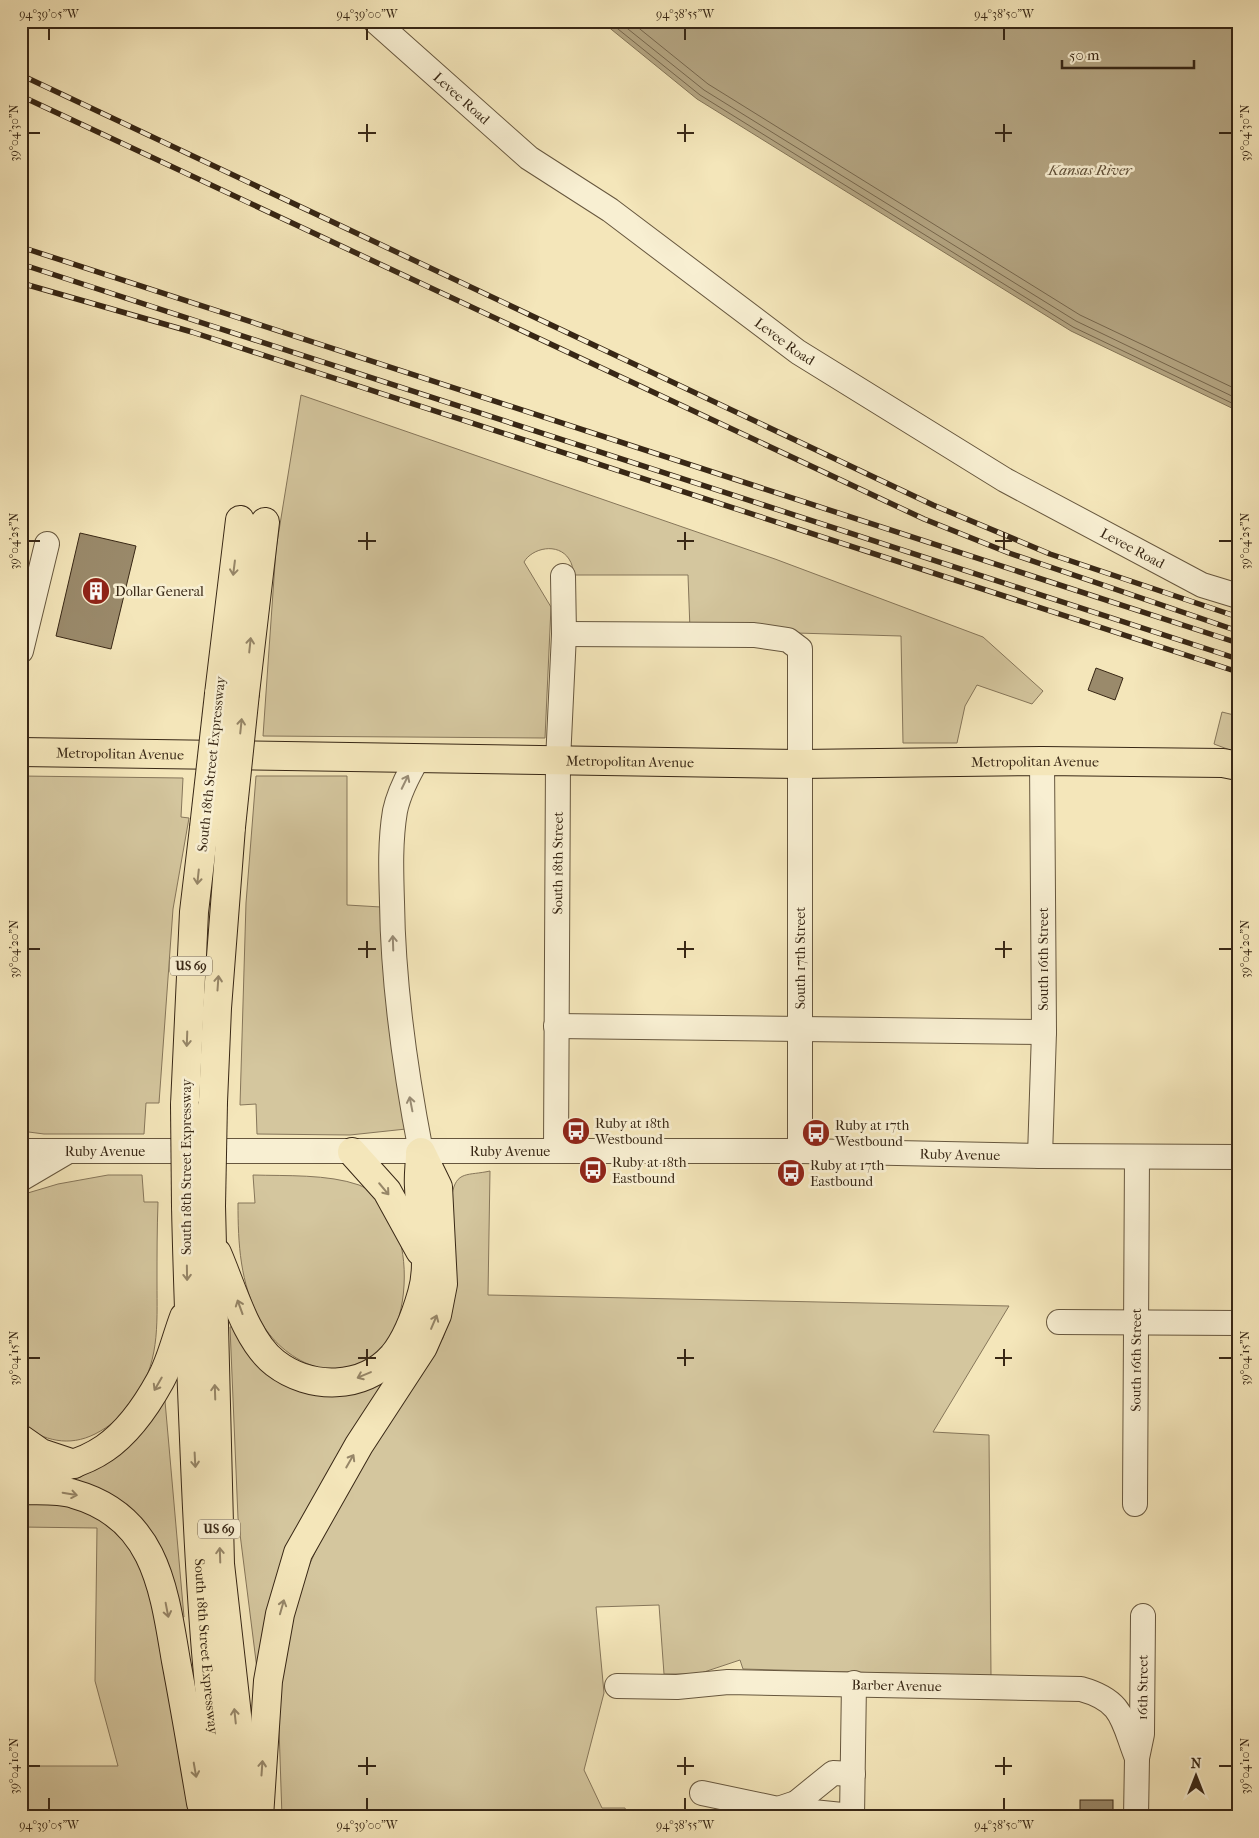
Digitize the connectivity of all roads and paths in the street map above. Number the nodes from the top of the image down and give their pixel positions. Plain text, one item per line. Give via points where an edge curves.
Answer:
1 (375, 21) edge
2 (252, 521) dead end
3 (47, 544) dead end
4 (563, 576) dead end
5 (1238, 596) edge
6 (564, 634) junction
7 (21, 651) edge
8 (232, 694) junction
9 (21, 752) edge
10 (418, 758) junction
11 (1042, 760) junction
12 (558, 761) junction
13 (800, 764) junction
14 (1238, 766) edge
15 (556, 1026) junction
16 (800, 1028) junction
17 (1044, 1032) junction
18 (71, 1150) junction
19 (21, 1151) edge
20 (556, 1151) junction
21 (352, 1152) junction
22 (421, 1152) junction
23 (800, 1152) junction
24 (1040, 1156) junction
25 (1137, 1157) junction
26 (1238, 1157) edge
27 (21, 1179) edge
28 (198, 1206) junction
29 (211, 1239) junction
30 (425, 1261) junction
31 (188, 1306) junction
32 (1059, 1322) dead end
33 (1137, 1322) junction
34 (1238, 1322) edge
35 (21, 1439) edge
36 (74, 1464) junction
37 (21, 1472) edge
38 (21, 1490) edge
39 (1136, 1504) dead end
40 (1143, 1616) dead end
41 (854, 1683) junction
42 (617, 1686) dead end
43 (1127, 1764) junction
44 (853, 1774) junction
45 (702, 1793) dead end
46 (796, 1803) junction
47 (1136, 1811) edge
48 (852, 1816) edge
49 (206, 1817) edge
50 (225, 1817) edge
51 (248, 1817) edge
52 (259, 1817) edge

1 - 5 street, Levee Road via 529,158 610,210 798,352 1005,480 1202,585
2 - 8 main road, South 18th Street Expressway / US 69
3 - 7 street
4 - 6 street, South 18th Street
6 - 12 street, South 18th Street
6 - 13 street, South 17th Street via 754,635 788,640 800,648
28 -> 8 main road, South 18th Street Expressway / US 69, bridge via 213,1102 231,827
8 -> 28 main road, South 18th Street Expressway / US 69, bridge via 204,828 194,912 185,1105
9 - 10 main road, Metropolitan Avenue
10 - 12 main road, Metropolitan Avenue
22 -> 10 street via 407,1080 393,950 390,846 395,809 403,785
11 - 13 main road, Metropolitan Avenue
11 - 14 main road, Metropolitan Avenue
11 - 17 street, South 16th Street
12 - 13 main road, Metropolitan Avenue
12 - 15 street, South 18th Street
13 - 16 street, South 17th Street
15 - 16 street
15 - 20 street, South 18th Street
16 - 17 street
16 - 23 street, South 17th Street
17 - 24 street, South 16th Street
18 - 19 street, Ruby Avenue
18 - 21 street, Ruby Avenue
18 - 27 street
20 - 22 street, Ruby Avenue
20 - 23 street, Ruby Avenue
21 - 22 street, Ruby Avenue
21 -> 30 main road via 387,1191
22 - 30 main road via 418,1186
52 -> 22 main road via 268,1682 280,1614 298,1553 359,1445 423,1347 437,1316 443,1284 438,1187
23 - 24 street, Ruby Avenue
24 - 25 street, Ruby Avenue
25 - 26 street, Ruby Avenue
25 - 33 street, South 16th Street
28 - 29 main road, South 18th Street Expressway / US 69
28 -> 31 main road, South 18th Street Expressway / US 69
30 -> 29 main road via 422,1292 409,1328 393,1356 370,1373 343,1383 316,1382 275,1363 258,1344
51 -> 29 main road, South 18th Street Expressway / US 69 via 220,1564
31 -> 36 main road via 160,1380 126,1433 98,1453
31 -> 50 main road, South 18th Street Expressway / US 69 via 202,1612
32 - 33 street
33 - 34 street
33 - 39 street, South 16th Street
35 - 36 main road via 41,1453
36 - 37 main road via 45,1472
38 -> 49 main road via 73,1494 98,1503 119,1517 142,1541 157,1570 166,1604 199,1794
40 - 43 street, 16th Street via 1142,1734
41 - 42 street, Barber Avenue via 728,1682 676,1687
41 - 43 street, Barber Avenue via 1081,1689 1099,1694 1112,1701 1120,1715
41 - 44 street
43 - 47 street
44 - 46 street via 834,1773
44 - 48 street
45 - 46 street via 778,1809
46 - 48 street via 803,1811

